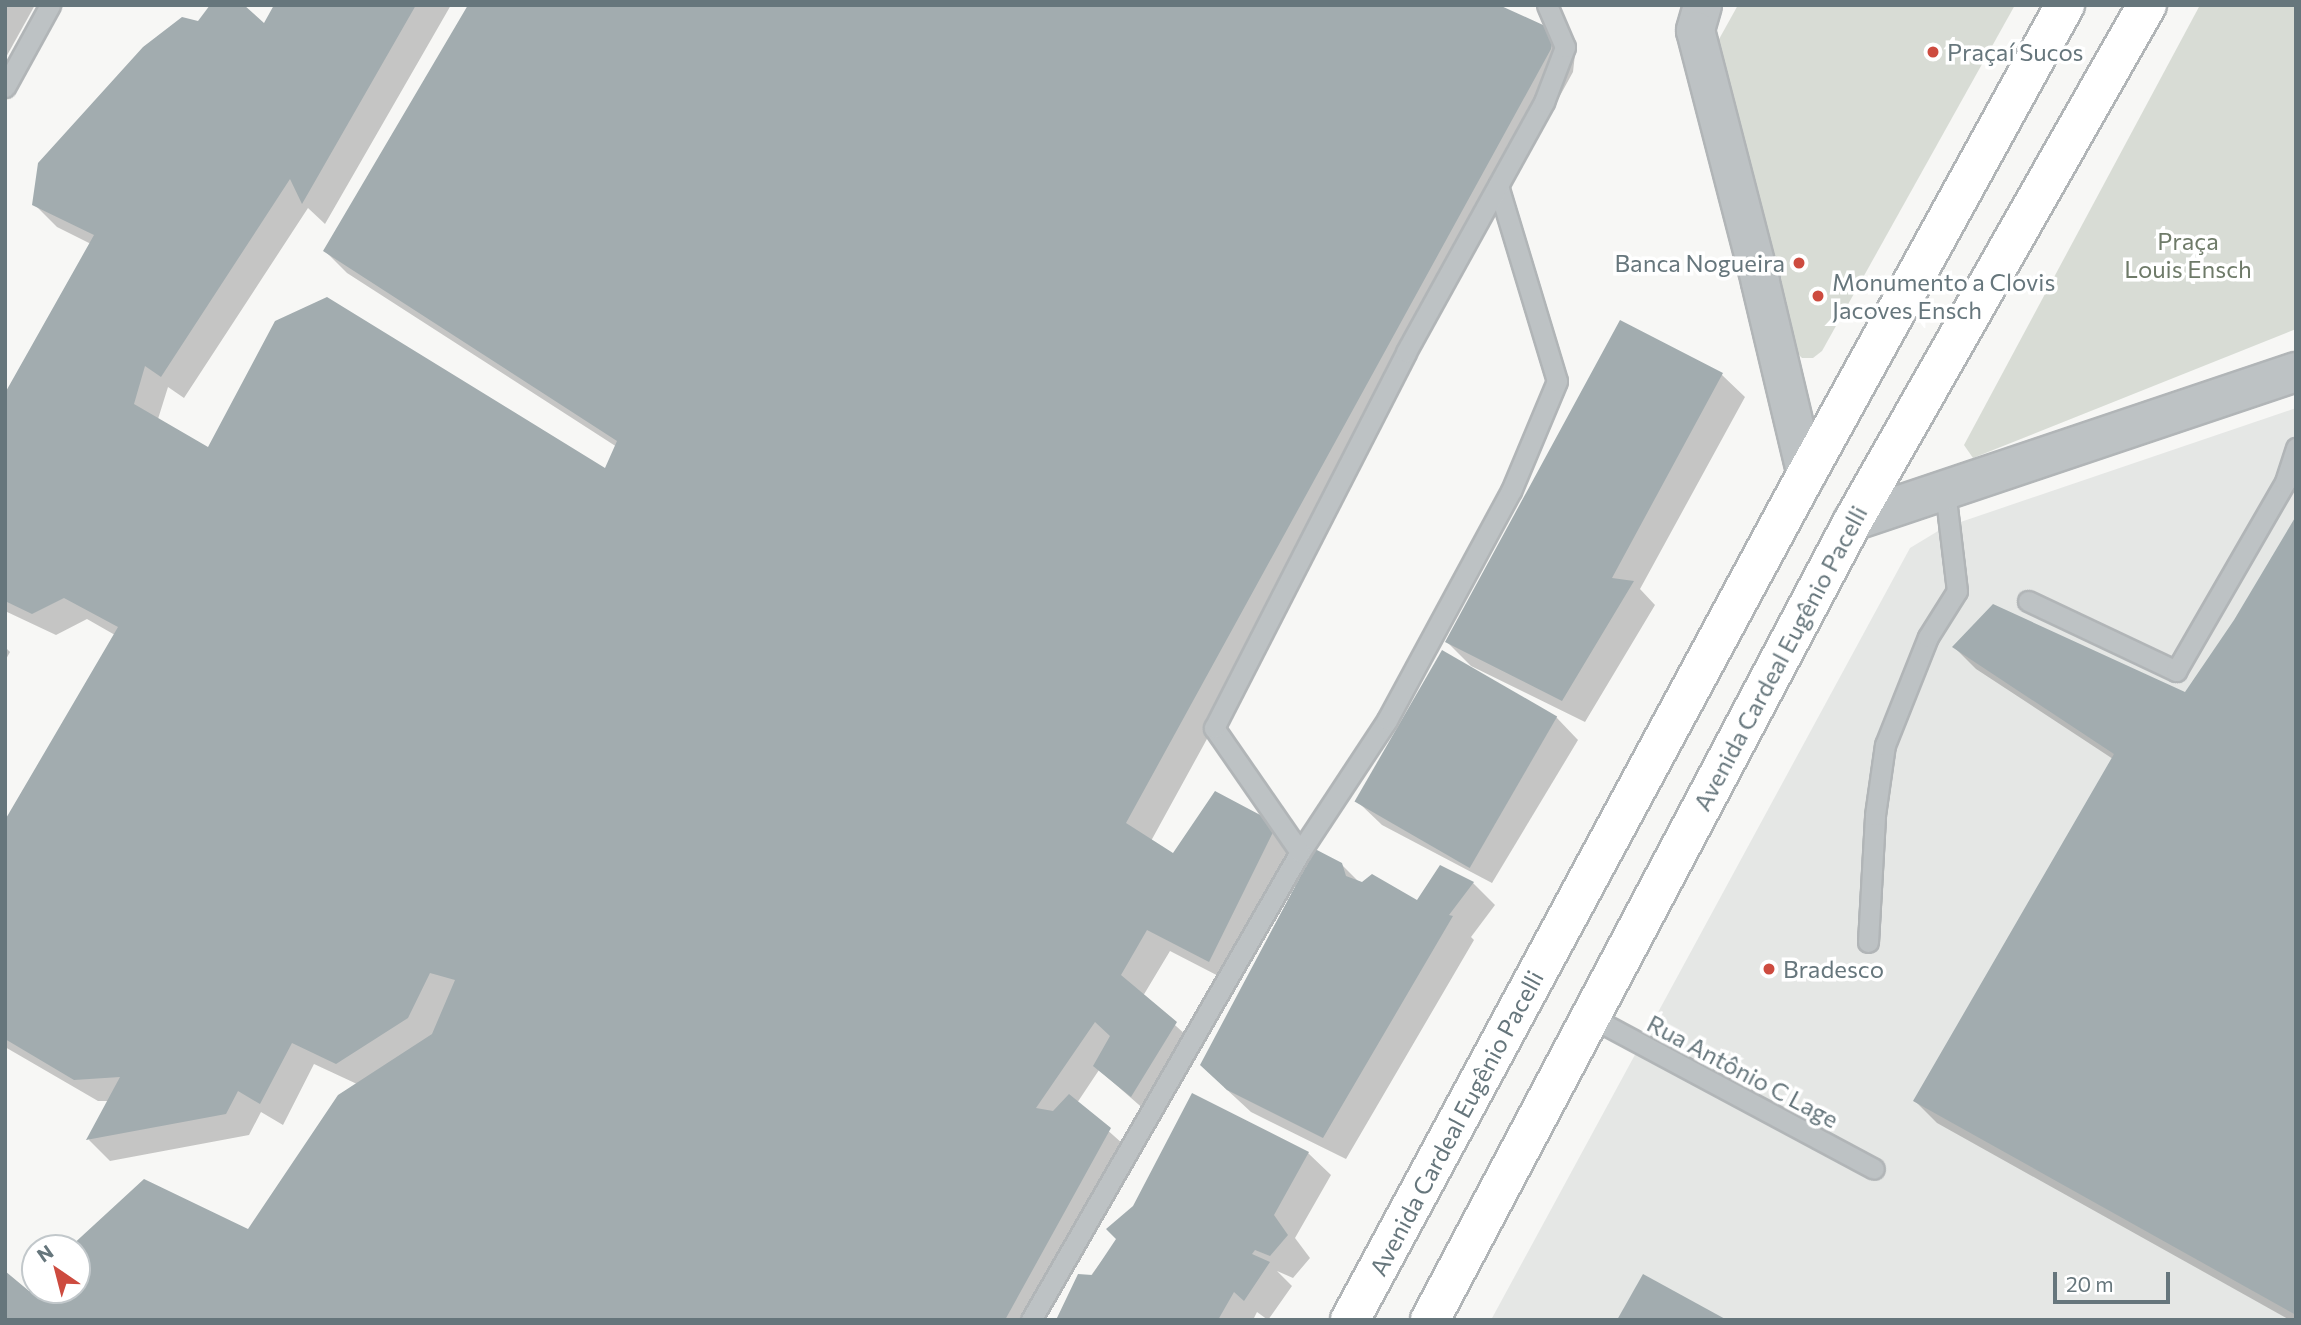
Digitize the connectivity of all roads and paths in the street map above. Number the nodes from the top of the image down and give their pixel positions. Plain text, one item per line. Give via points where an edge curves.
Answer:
1 (50, 5) edge
2 (1547, 5) edge
3 (1702, 5) edge
4 (2065, 5) edge
5 (2147, 5) edge
6 (5, 87) edge
7 (1498, 186) junction
8 (2296, 372) edge
9 (2296, 447) edge
10 (1806, 475) junction
11 (1945, 490) junction
12 (1853, 521) junction
13 (2028, 601) dead end
14 (1300, 852) junction
15 (1868, 942) dead end
16 (1589, 1016) junction
17 (1874, 1169) dead end
18 (1031, 1320) edge
19 (1350, 1320) edge
20 (1430, 1320) edge

1 - 6 lane
2 - 7 lane via 1564,47 1544,102
3 - 10 street via 1695,30
4 - 10 highway, Avenida Cardeal Eugênio Pacelli
5 - 12 highway, Avenida Cardeal Eugênio Pacelli
7 - 14 lane via 1557,381 1510,491 1387,720
7 - 14 lane via 1406,352 1214,728
8 - 11 street
9 - 13 lane via 2285,482 2176,671
10 - 19 highway, Avenida Cardeal Eugênio Pacelli
11 - 12 street
11 - 15 lane via 1957,591 1928,637 1885,744 1875,815
12 - 16 highway, Avenida Cardeal Eugênio Pacelli
14 - 18 lane
16 - 17 lane, Rua Antônio C Lage
16 - 20 highway, Avenida Cardeal Eugênio Pacelli

